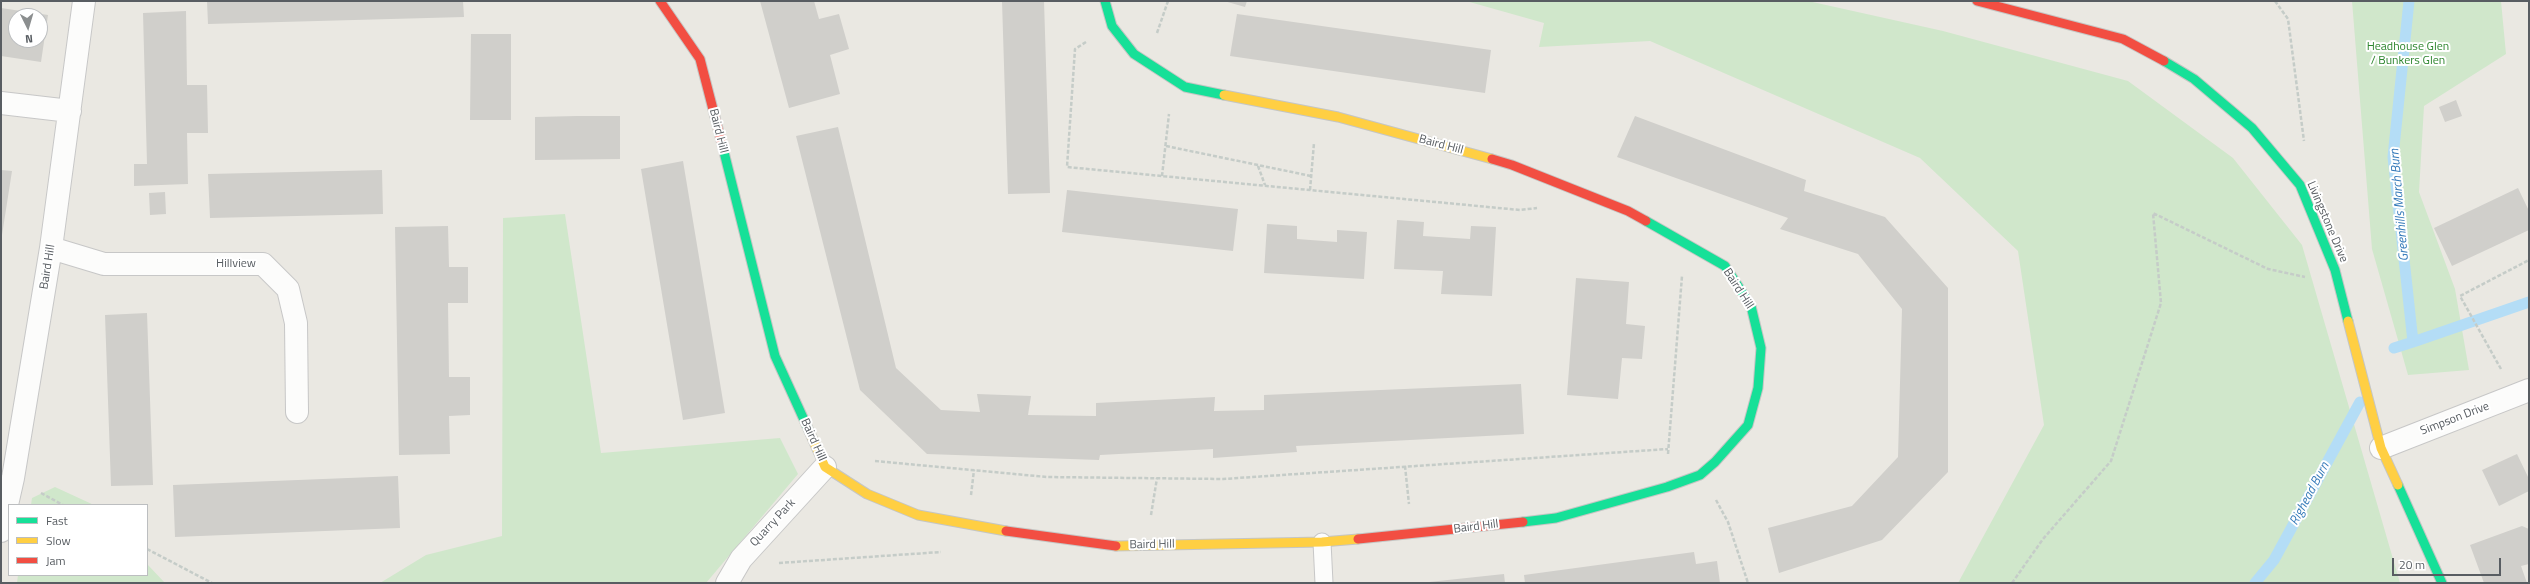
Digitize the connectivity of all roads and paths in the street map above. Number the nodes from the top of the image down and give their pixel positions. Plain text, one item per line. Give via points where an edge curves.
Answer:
1 (84, 1) edge
2 (660, 1) edge
3 (1105, 1) edge
4 (1977, 1) edge
5 (2275, 1) edge
6 (1112, 26) junction
7 (1173, 79) junction
8 (1, 103) edge
9 (70, 111) junction
10 (1316, 113) junction
11 (2304, 142) dead end
12 (1166, 146) junction
13 (1258, 165) junction
14 (1162, 176) junction
15 (1311, 176) junction
16 (1265, 186) junction
17 (1570, 188) junction
18 (1310, 190) junction
19 (1684, 244) junction
20 (51, 248) junction
21 (2529, 260) edge
22 (2335, 270) junction
23 (2486, 343) dead end
24 (2529, 390) edge
25 (298, 412) dead end
26 (2381, 448) junction
27 (1668, 449) junction
28 (825, 467) junction
29 (1700, 475) junction
30 (1667, 487) junction
31 (2, 520) edge
32 (1322, 542) junction
33 (148, 551) edge
34 (949, 552) dead end
35 (741, 559) junction
36 (212, 583) edge
37 (727, 583) edge
38 (1324, 583) edge
39 (1748, 583) edge
40 (2012, 583) edge
41 (2442, 583) edge

1 - 9 street, Baird Hill
2 - 28 street, Baird Hill via 700,59 775,356
3 - 6 street, Baird Hill
4 - 22 street, Livingstone Drive via 2123,39 2194,79 2252,128 2300,185
5 - 11 path via 2288,19
6 - 7 street, Baird Hill via 1134,54
6 - 14 path via 1074,49 1067,167
7 - 10 street, Baird Hill via 1185,87
7 - 12 path
8 - 9 street
9 - 20 street, Baird Hill
10 - 15 path
10 - 17 street, Baird Hill via 1512,165
12 - 13 path
12 - 14 path
13 - 15 path
13 - 16 path
14 - 16 path
15 - 18 path
16 - 18 path
17 - 18 path via 1534,210
17 - 19 street, Baird Hill via 1628,211
19 - 27 path
19 - 29 street, Baird Hill via 1725,266 1752,306 1761,348 1758,388 1748,425
20 - 25 street, Hillview via 104,264 263,264 288,289 290,296 296,323
20 - 31 street, Baird Hill
21 - 23 path via 2460,296
22 - 26 street, Livingstone Drive
22 - 40 path via 2306,277 2268,269 2153,213 2161,303 2111,461 2043,539
24 - 26 street, Simpson Drive
26 - 41 street, Livingstone Drive
27 - 28 path via 1223,479 1047,476 874,461
27 - 30 path
28 - 32 street, Baird Hill via 867,494 918,515 982,528 1117,546
28 - 35 street, Quarry Park
29 - 30 street, Baird Hill
29 - 39 path via 1728,522
30 - 32 street, Baird Hill via 1556,518
32 - 38 lane
33 - 36 path
34 - 35 path via 767,564
35 - 37 street, Quarry Park

